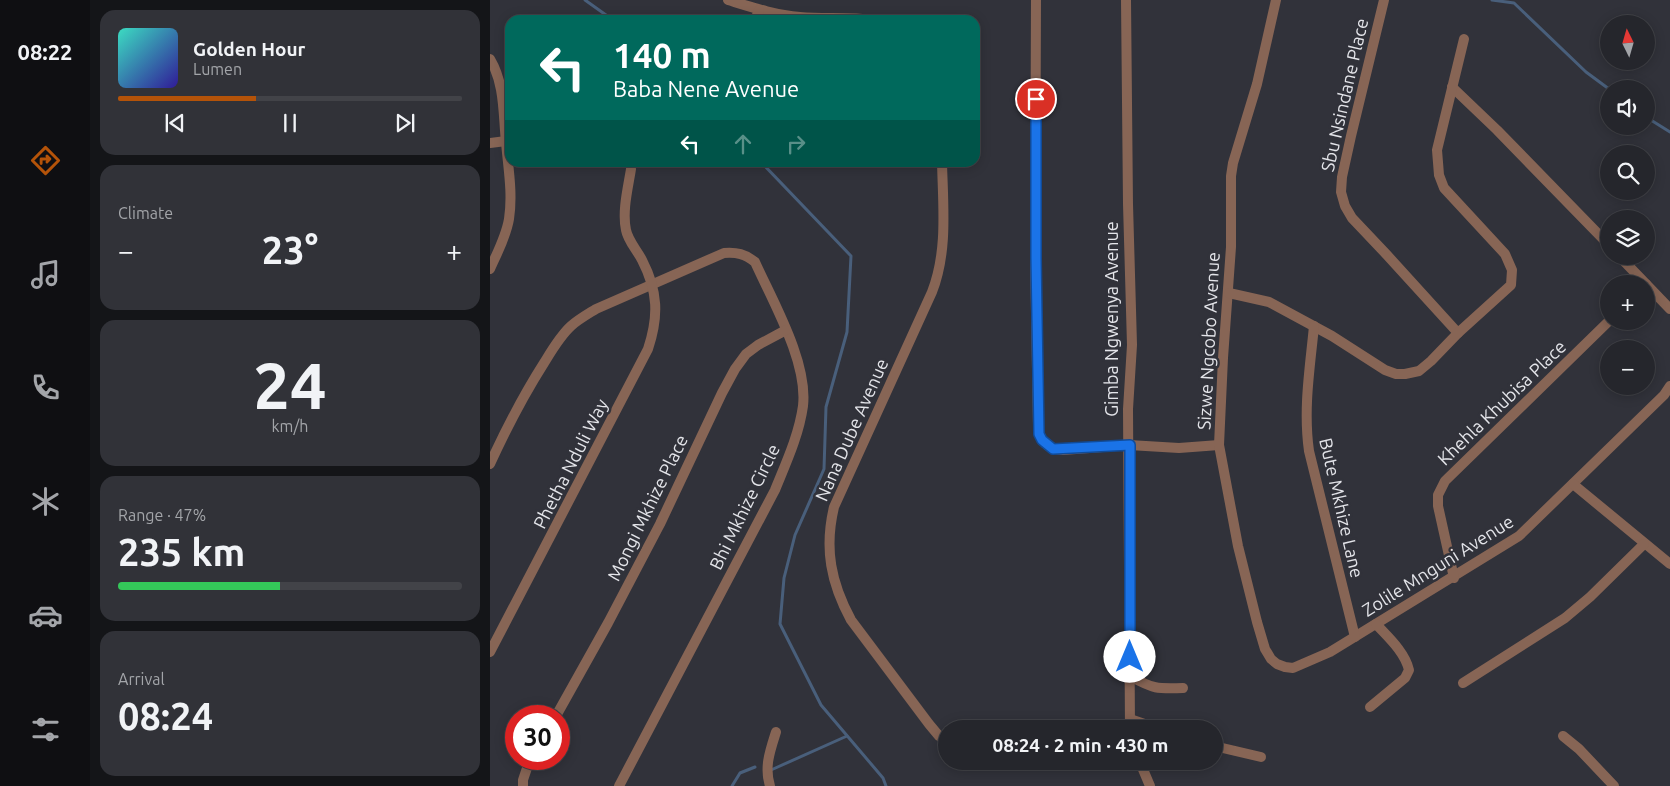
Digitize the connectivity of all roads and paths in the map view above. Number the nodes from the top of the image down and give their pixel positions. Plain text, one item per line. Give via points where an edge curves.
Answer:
1 (728, 0) edge
2 (1036, 0) edge
3 (1126, 0) edge
4 (1276, 0) edge
5 (1384, 0) edge
6 (759, 10) junction
7 (757, 15) edge
8 (786, 15) edge
9 (1464, 39) dead end
10 (490, 59) edge
11 (1452, 87) junction
12 (505, 128) edge
13 (505, 141) edge
14 (490, 143) edge
15 (508, 167) edge
16 (942, 167) edge
17 (631, 169) dead end
18 (1600, 236) edge
19 (1628, 265) edge
20 (490, 270) edge
21 (1637, 275) edge
22 (653, 284) junction
23 (1229, 293) junction
24 (1655, 293) edge
25 (1669, 306) edge
26 (1314, 326) junction
27 (786, 330) junction
28 (1600, 330) edge
29 (1458, 333) junction
30 (1670, 386) edge
31 (1130, 445) junction
32 (1219, 445) junction
33 (490, 464) edge
34 (1573, 484) junction
35 (1644, 544) junction
36 (1670, 564) edge
37 (1454, 578) junction
38 (1376, 624) junction
39 (1355, 637) junction
40 (490, 652) edge
41 (1293, 668) joint
42 (1130, 676) junction
43 (1463, 683) dead end
44 (1183, 688) dead end
45 (562, 705) edge
46 (1370, 707) dead end
47 (1130, 720) edge
48 (776, 732) dead end
49 (938, 735) edge
50 (1563, 736) dead end
51 (1223, 748) edge
52 (1261, 757) dead end
53 (527, 770) edge
54 (1143, 770) edge
55 (523, 786) edge
56 (619, 786) edge
57 (770, 786) edge
58 (1150, 786) edge
59 (1614, 786) edge

1 - 6 street
2 - 31 street via 1039,434 1053,449
3 - 31 street, Gimba Ngwenya Avenue via 1132,345 1128,409
4 - 23 street, Sizwe Ngcobo Avenue via 1257,84 1233,162
5 - 29 street, Sbu Nsindane Place via 1341,192 1352,218
6 - 7 street
6 - 8 street
9 - 11 street
10 - 12 street via 500,82
11 - 18 street
11 - 29 street via 1437,150 1439,175 1444,188 1506,254 1512,270 1511,285
13 - 14 street
15 - 20 street via 509,220
16 - 49 street, Nana Dube Avenue via 943,242 939,275 834,507 828,542 834,582 851,620
17 - 22 street via 626,230
19 - 21 street
22 - 27 street, Bhi Mkhize Circle via 724,253 746,255 755,262
22 - 33 street, Bhi Mkhize Circle via 596,308 560,338 516,410
22 - 40 street, Phetha Nduli Way via 655,315 648,348
23 - 26 street via 1269,302
23 - 32 street, Sizwe Ngcobo Avenue
24 - 25 street
26 - 29 street via 1396,374 1419,371
26 - 39 street, Bute Mkhize Lane via 1306,414 1308,451
27 - 45 street, Mongi Mkhize Place via 746,354 735,370 634,574
27 - 56 street, Bhi Mkhize Circle via 803,381 803,405 791,451 750,540
28 - 37 street, Khehla Khubisa Place via 1445,481 1438,496 1438,506
30 - 34 street, Zolile Mnguni Avenue
31 - 32 street via 1179,448
31 - 42 street, Gimba Ngwenya Avenue
32 - 41 street, Sizwe Ngcobo Avenue via 1238,546 1266,649 1277,664
34 - 35 street
34 - 37 street, Zolile Mnguni Avenue via 1519,536
35 - 36 street
35 - 43 street via 1565,618
37 - 38 street, Zolile Mnguni Avenue
38 - 39 street, Zolile Mnguni Avenue
38 - 46 street via 1405,660 1409,673
39 - 41 street, Zolile Mnguni Avenue
42 - 44 street via 1149,686
42 - 47 street, Gimba Ngwenya Avenue
48 - 57 street via 767,766
50 - 59 street
51 - 52 street
53 - 55 street
54 - 58 street

